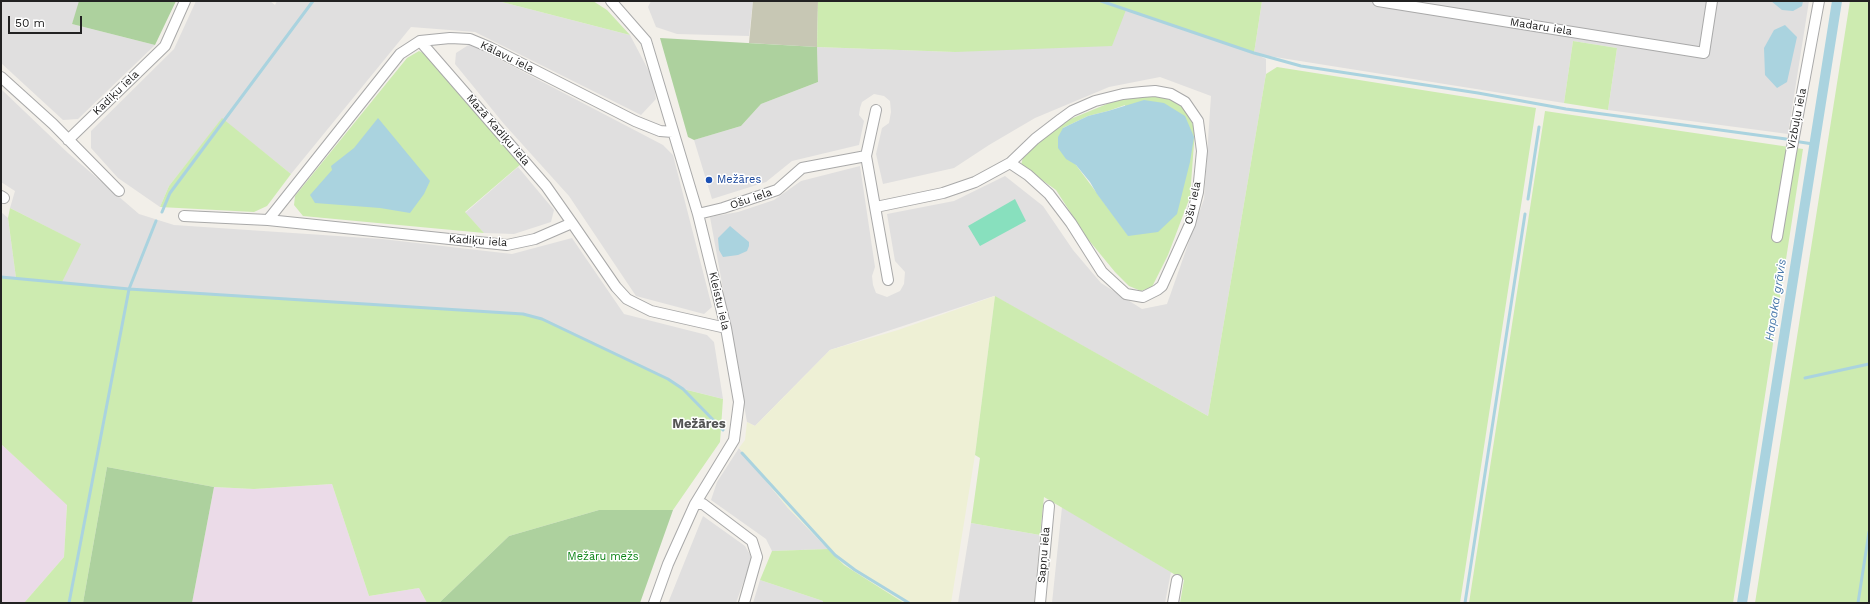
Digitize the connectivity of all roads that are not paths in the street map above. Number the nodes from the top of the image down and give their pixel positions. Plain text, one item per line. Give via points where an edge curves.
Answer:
1 (185, 1) edge
2 (611, 1) edge
3 (1378, 1) edge
4 (1712, 1) edge
5 (1819, 1) edge
6 (420, 41) junction
7 (1, 77) edge
8 (876, 110) dead end
9 (673, 132) junction
10 (68, 140) junction
11 (866, 156) junction
12 (1010, 163) junction
13 (119, 191) dead end
14 (876, 207) junction
15 (698, 214) junction
16 (184, 216) dead end
17 (268, 220) junction
18 (572, 222) junction
19 (1778, 237) dead end
20 (888, 280) dead end
21 (726, 328) junction
22 (695, 504) junction
23 (1049, 506) dead end
24 (1178, 580) dead end
25 (654, 603) edge
26 (744, 603) edge
27 (1040, 603) edge
28 (1173, 603) edge

1 - 10 street, Kadiķu iela via 165,46
2 - 9 street, Kleistu iela via 646,41
3 - 4 street, Madaru iela via 1704,53
5 - 19 street, Vizbuļu iela
6 - 9 street, Kālavu iela via 470,39 635,121 660,131
6 - 17 street, Kālavu iela via 400,54
6 - 18 street, Mazā Kadiķu iela via 546,186
7 - 10 street
8 - 11 street
9 - 15 street, Kleistu iela
10 - 13 street
11 - 14 street
11 - 15 street, Ošu iela via 802,168 777,190
12 - 12 street, Ošu iela via 1061,119 1095,101 1123,94 1155,91 1171,94 1185,102 1198,121 1201,138 1198,192 1190,224 1162,286 1143,297 1126,294 1102,272 1049,194
12 - 14 street, Ošu iela via 963,187
14 - 20 street
15 - 21 street, Kleistu iela
16 - 17 street, Kadiķu iela
17 - 18 street, Kadiķu iela via 507,245 535,239
18 - 21 street via 627,299 652,311
21 - 22 street, Kleistu iela via 739,402 734,440
22 - 25 street, Kleistu iela
22 - 26 street via 703,504 752,541 757,557
23 - 27 street, Sapņu iela
24 - 28 street

